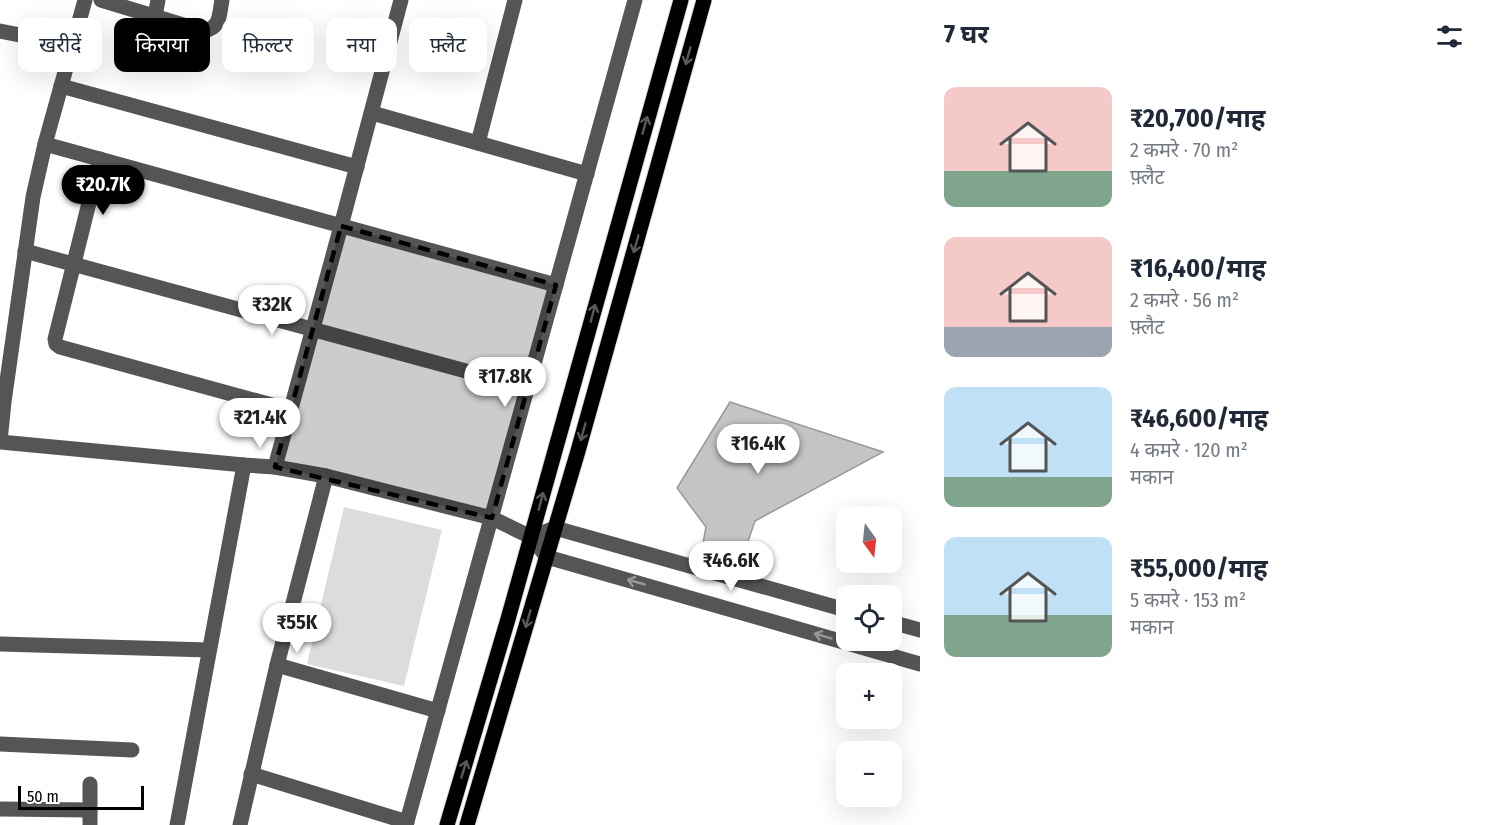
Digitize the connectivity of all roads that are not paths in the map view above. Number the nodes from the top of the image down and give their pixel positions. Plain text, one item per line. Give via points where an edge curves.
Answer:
1 (85, 0) edge
2 (101, 0) edge
3 (158, 0) edge
4 (222, 0) edge
5 (401, 0) edge
6 (515, 0) edge
7 (635, 0) edge
8 (681, 0) edge
9 (704, 0) edge
10 (155, 16) junction
11 (80, 18) edge
12 (0, 31) edge
13 (18, 34) edge
14 (65, 72) edge
15 (61, 86) junction
16 (372, 113) junction
17 (478, 143) junction
18 (45, 144) junction
19 (100, 159) junction
20 (357, 167) junction
21 (587, 174) junction
22 (341, 226) junction
23 (25, 251) junction
24 (74, 265) junction
25 (556, 285) junction
26 (313, 330) junction
27 (528, 388) junction
28 (2, 401) edge
29 (290, 410) junction
30 (0, 441) edge
31 (244, 465) junction
32 (275, 467) junction
33 (326, 476) junction
34 (492, 518) junction
35 (555, 528) junction
36 (531, 537) junction
37 (546, 557) junction
38 (836, 607) edge
39 (902, 625) edge
40 (920, 630) edge
41 (0, 644) edge
42 (209, 650) junction
43 (920, 664) edge
44 (277, 665) junction
45 (438, 711) junction
46 (0, 744) edge
47 (132, 750) dead end
48 (251, 774) junction
49 (90, 783) dead end
50 (0, 809) edge
51 (90, 818) edge
52 (406, 824) edge
53 (177, 825) edge
54 (240, 825) edge
55 (447, 825) edge
56 (467, 825) edge

1 - 11 street
2 - 10 street
3 - 10 street
4 - 10 street via 215,27 209,30
5 - 16 street
6 - 17 street
7 - 21 street
36 -> 8 main road
9 -> 35 main road
12 - 13 street
14 - 15 street
15 - 18 street
15 - 20 street
16 - 17 street
16 - 20 street
17 - 21 street
18 - 19 street
18 - 23 street
19 - 22 street
19 - 24 street
20 - 22 street
21 - 25 street
22 - 25 street
22 - 26 street
23 - 24 street
23 - 28 street
24 - 26 street
24 - 29 street via 55,339 57,346
25 - 27 street
26 - 27 street
26 - 29 street
27 - 34 street
28 - 30 street
29 - 32 street
30 - 31 street
31 - 32 street
31 - 42 street
32 - 33 street
33 - 34 street
33 - 44 street
34 - 36 street
34 - 45 street
35 - 36 street
35 - 37 main road
35 - 38 street
36 - 37 street
55 -> 36 main road
43 -> 37 street
37 -> 56 main road
39 - 40 street
41 - 42 street
42 - 53 street
44 - 45 street
44 - 48 street
45 - 52 street
46 - 47 street
48 - 52 street
48 - 54 street
49 - 51 street
50 - 51 street

